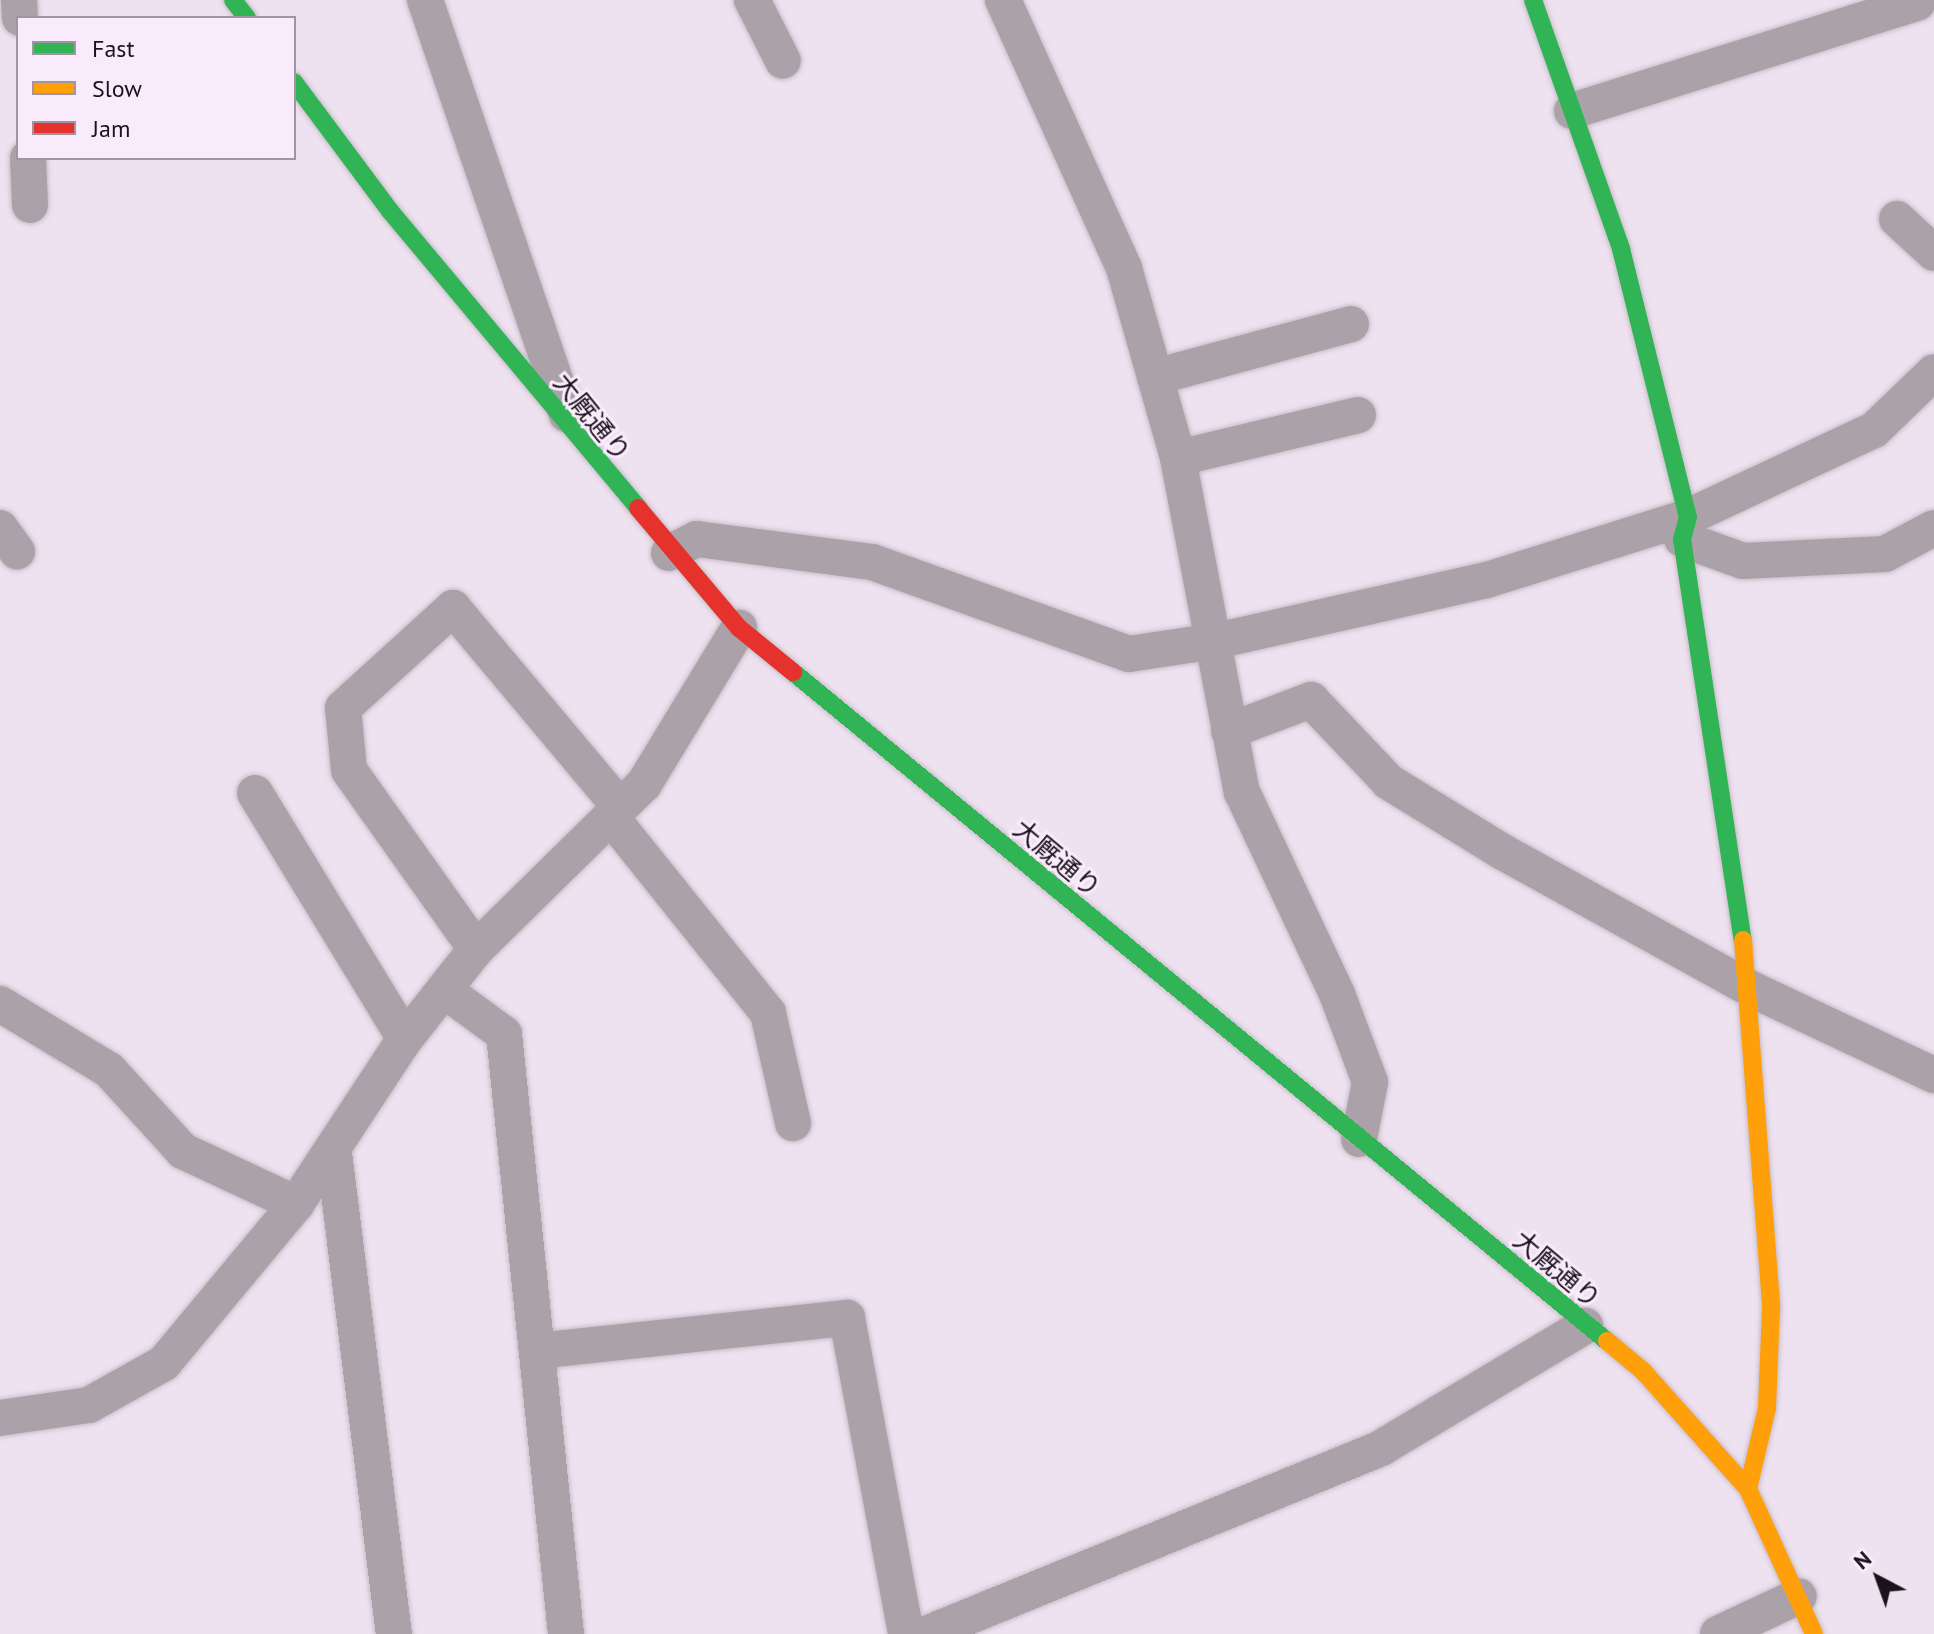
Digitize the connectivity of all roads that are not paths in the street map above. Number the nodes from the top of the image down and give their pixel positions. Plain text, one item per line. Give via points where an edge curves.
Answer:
1 (233, 0) edge
2 (425, 0) edge
3 (752, 0) edge
4 (1003, 0) edge
5 (1533, 0) edge
6 (1917, 3) dead end
7 (245, 16) edge
8 (783, 61) dead end
9 (296, 85) edge
10 (1572, 111) junction
11 (28, 160) edge
12 (30, 205) dead end
13 (1897, 219) dead end
14 (1934, 253) edge
15 (1351, 324) dead end
16 (1934, 372) edge
17 (1155, 377) junction
18 (1358, 415) dead end
19 (576, 438) junction
20 (1178, 458) junction
21 (1685, 528) junction
22 (1934, 528) edge
23 (669, 553) junction
24 (739, 628) junction
25 (1216, 641) junction
26 (1229, 731) junction
27 (255, 793) dead end
28 (616, 812) junction
29 (476, 949) junction
30 (1751, 989) junction
31 (444, 990) junction
32 (0, 1004) edge
33 (405, 1039) junction
34 (1934, 1075) edge
35 (793, 1123) dead end
36 (1359, 1139) junction
37 (334, 1153) junction
38 (296, 1204) junction
39 (1585, 1326) junction
40 (537, 1351) junction
41 (0, 1418) edge
42 (1748, 1489) junction
43 (1799, 1596) junction
44 (394, 1634) edge
45 (566, 1634) edge
46 (906, 1634) edge
47 (926, 1634) edge
48 (1718, 1634) edge
49 (1814, 1634) edge

1 - 7 street
2 - 19 street
3 - 8 street
4 - 17 street via 1124,268
5 - 10 street
6 - 10 street
9 - 19 street, 大厩通り
10 - 21 street via 1621,249
11 - 12 street
13 - 14 street
15 - 17 street
16 - 21 street via 1874,430
17 - 20 street
18 - 20 street
19 - 23 street, 大厩通り
20 - 25 street
21 - 22 street via 1743,561 1885,554
21 - 25 street via 1487,580
21 - 30 street
23 - 24 street, 大厩通り
23 - 25 street via 697,539 872,562 1129,654
24 - 28 street via 644,784
24 - 36 street, 大厩通り
25 - 26 street
26 - 30 street via 1311,700 1389,782
26 - 36 street via 1242,792 1337,994 1370,1082
27 - 33 street
28 - 29 street
28 - 29 street via 453,608 343,708 349,770
28 - 35 street via 768,1013
29 - 31 street
30 - 34 street
30 - 42 street via 1771,1308 1767,1408
31 - 33 street
31 - 40 street via 504,1034
32 - 38 street via 109,1070 183,1151
33 - 37 street
36 - 39 street, 大厩通り
37 - 38 street
37 - 44 street
38 - 41 street via 164,1363 89,1405
39 - 42 street, 大厩通り via 1685,1413
39 - 47 street via 1381,1448
40 - 45 street
40 - 46 street via 847,1318
42 - 43 street, 大厩通り
43 - 48 street
43 - 49 street, 大厩通り

